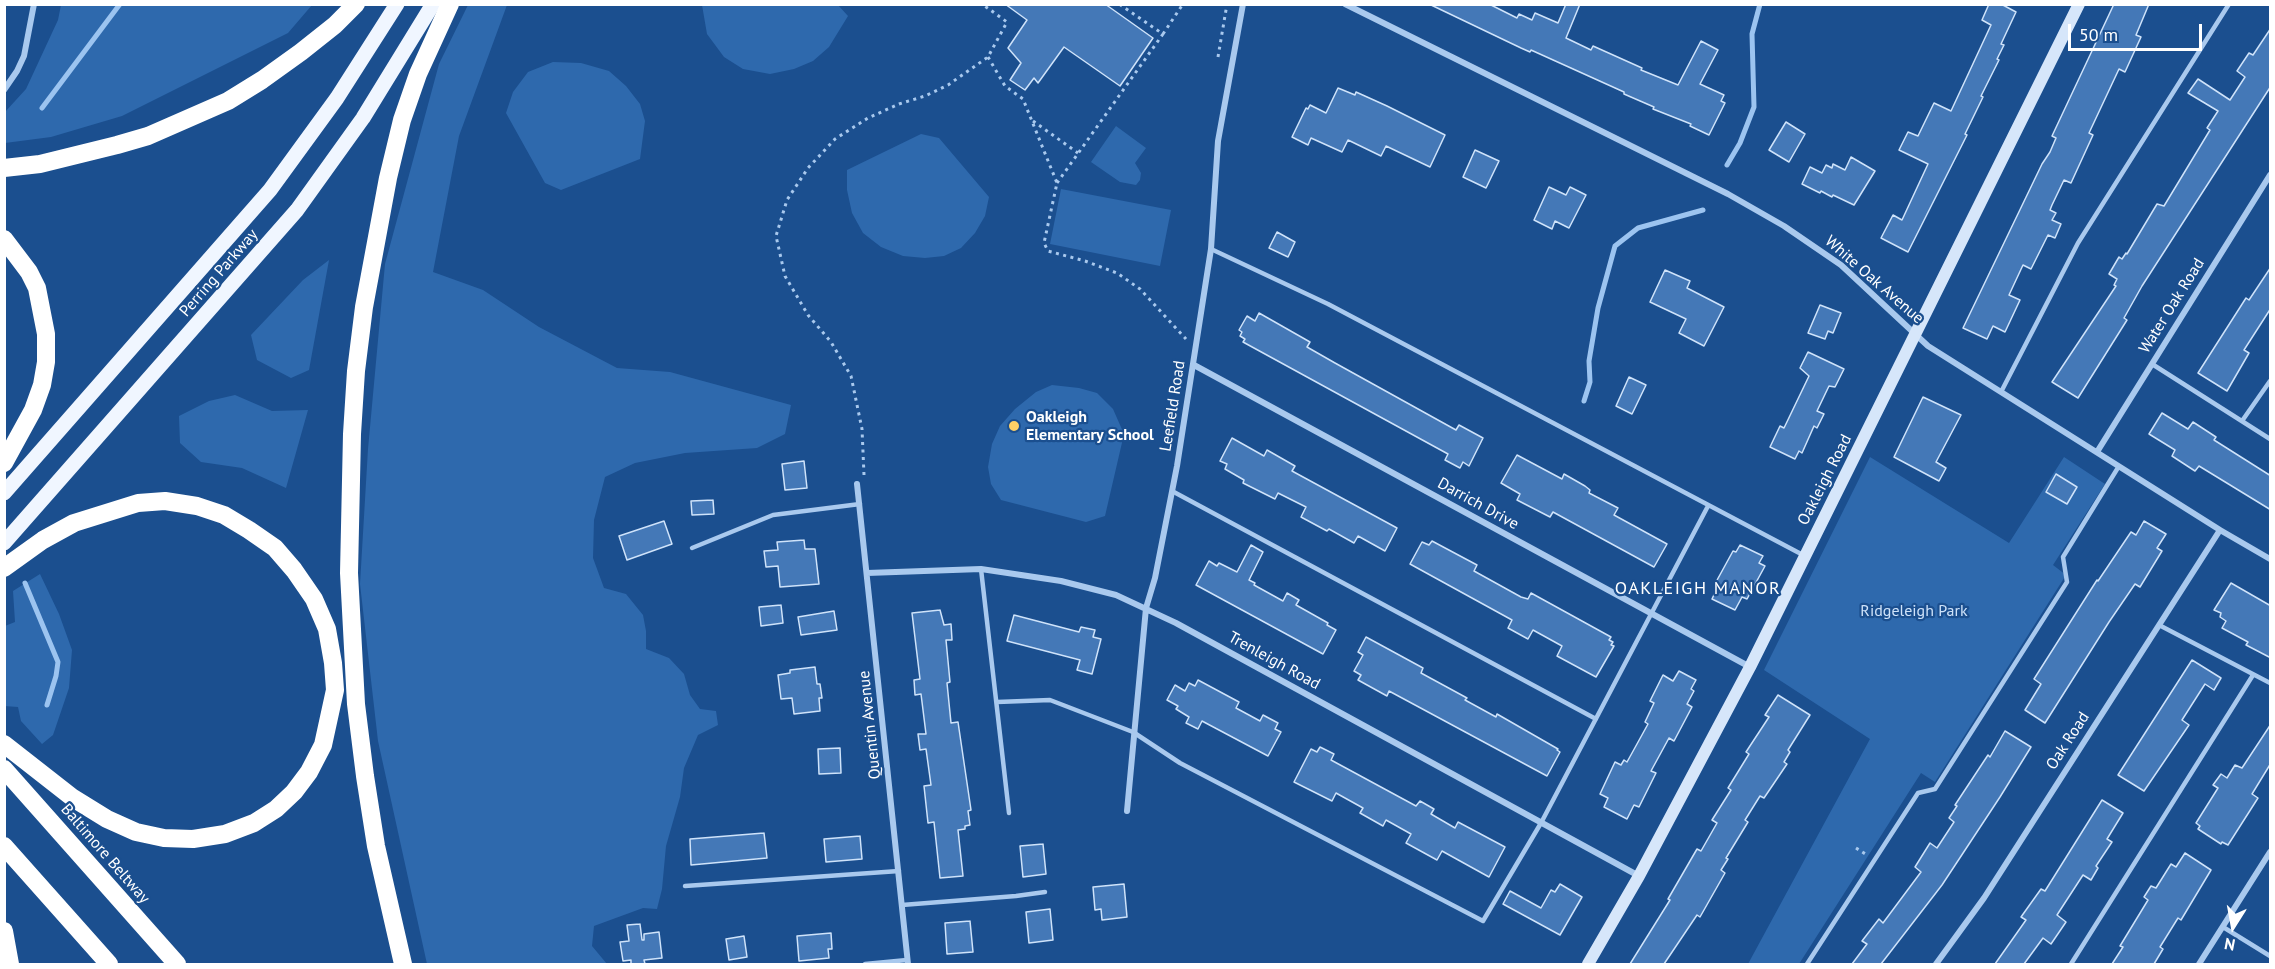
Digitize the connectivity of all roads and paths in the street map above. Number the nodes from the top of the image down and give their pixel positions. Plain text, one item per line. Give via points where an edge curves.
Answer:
1 (34, 4) edge
2 (356, 4) edge
3 (397, 4) edge
4 (433, 4) edge
5 (450, 4) edge
6 (982, 4) edge
7 (1119, 4) edge
8 (1183, 4) edge
9 (1227, 4) edge
10 (1243, 4) edge
11 (1346, 4) edge
12 (2079, 4) edge
13 (2229, 4) edge
14 (1163, 34) junction
15 (988, 57) junction
16 (1218, 57) dead end
17 (4, 90) edge
18 (1031, 120) junction
19 (1078, 153) junction
20 (4, 168) edge
21 (2271, 175) edge
22 (1056, 183) junction
23 (4, 239) edge
24 (1211, 249) junction
25 (1916, 334) junction
26 (1186, 339) dead end
27 (2151, 364) junction
28 (1194, 365) junction
29 (2271, 381) edge
30 (2001, 392) junction
31 (2242, 421) junction
32 (2271, 439) edge
33 (2097, 452) junction
34 (4, 463) edge
35 (2119, 466) junction
36 (864, 476) dead end
37 (857, 484) dead end
38 (1172, 491) junction
39 (4, 493) edge
40 (860, 504) junction
41 (1708, 506) junction
42 (2220, 530) junction
43 (4, 543) edge
44 (692, 548) dead end
45 (1805, 556) junction
46 (2271, 559) edge
47 (4, 568) edge
48 (981, 569) junction
49 (867, 573) junction
50 (1146, 608) junction
51 (1652, 614) junction
52 (2158, 625) junction
53 (1750, 668) junction
54 (2253, 675) junction
55 (2271, 683) edge
56 (997, 702) junction
57 (1596, 719) junction
58 (1133, 732) junction
59 (4, 744) edge
60 (4, 769) edge
61 (1127, 811) dead end
62 (1009, 813) dead end
63 (1541, 823) junction
64 (4, 846) edge
65 (2271, 852) edge
66 (899, 872) junction
67 (1639, 876) junction
68 (685, 886) dead end
69 (1045, 892) dead end
70 (902, 905) junction
71 (2223, 927) junction
72 (4, 931) edge
73 (2271, 956) edge
74 (908, 962) edge
75 (10, 964) edge
76 (109, 964) edge
77 (177, 964) edge
78 (403, 964) edge
79 (865, 964) edge
80 (1588, 964) edge
81 (1806, 964) edge
82 (1936, 964) edge
83 (2071, 964) edge
84 (2199, 964) edge

1 - 17 street via 24,56
2 - 20 highway via 336,25 262,80 199,115 117,145 40,164
3 - 39 main road, Perring Parkway via 337,98 270,190
4 - 43 main road, Perring Parkway via 363,118 297,210
5 - 78 highway via 415,83 388,178 364,307 352,445 349,573 356,704 376,846
6 - 15 path via 1007,22
7 - 14 path
8 - 14 path
9 - 16 path
10 - 24 street, Leefield Road via 1218,141
11 - 25 street, White Oak Avenue via 1757,210 1840,265
12 - 25 street, Oakleigh Road
13 - 30 lane via 2078,243
14 - 19 path
15 - 18 path via 1005,86 1023,99
15 - 36 path via 948,86 868,118 835,139 808,168 787,200 776,236 785,276 851,376 862,429
18 - 19 path
18 - 22 path
19 - 22 path
21 - 27 street, Water Oak Road
22 - 26 path via 1044,243 1048,251 1117,273 1140,289
23 - 34 highway via 37,288 46,334 42,385
24 - 28 street, Leefield Road
24 - 41 lane via 1328,304
25 - 30 street, White Oak Avenue via 1928,346
25 - 45 street, Oakleigh Road
27 - 31 lane
27 - 33 street, Water Oak Road
28 - 38 street, Leefield Road
28 - 51 street, Darrich Drive
29 - 31 lane
30 - 33 street, White Oak Avenue
31 - 32 lane
33 - 35 street, White Oak Avenue
35 - 42 street, White Oak Avenue
35 - 81 lane via 2063,557 2067,582 1935,789 1917,793
37 - 40 street, Quentin Avenue
38 - 50 street, Leefield Road
38 - 57 lane
40 - 44 lane via 773,515
40 - 49 street, Quentin Avenue
41 - 45 lane
41 - 51 lane
42 - 46 street, White Oak Avenue
42 - 52 street, Oak Road
45 - 53 street, Oakleigh Road
47 - 59 highway via 74,523 138,503 165,501 224,515 274,548 314,599 327,629 335,690 323,745 294,792 254,823 225,834 193,839 136,832 73,798
48 - 49 street, Trenleigh Road
48 - 50 street, Trenleigh Road via 1061,580
48 - 56 lane
49 - 66 street, Quentin Avenue
50 - 58 street, Leefield Road
50 - 63 street, Trenleigh Road
51 - 53 street, Darrich Drive
51 - 57 lane
52 - 54 lane
52 - 82 street, Oak Road via 1984,898
53 - 67 street, Oakleigh Road
54 - 55 lane
54 - 83 lane
56 - 58 lane via 1050,700
56 - 62 lane
57 - 63 lane
58 - 61 street, Leefield Road
58 - 63 lane via 1180,763 1483,921
60 - 77 highway, Baltimore Beltway
63 - 67 street, Trenleigh Road
64 - 76 highway
65 - 71 street
66 - 68 lane
66 - 70 street, Quentin Avenue
67 - 80 street, Oakleigh Road
69 - 70 lane
70 - 74 street, Quentin Avenue
71 - 73 lane
71 - 84 street
72 - 75 highway
74 - 79 lane

